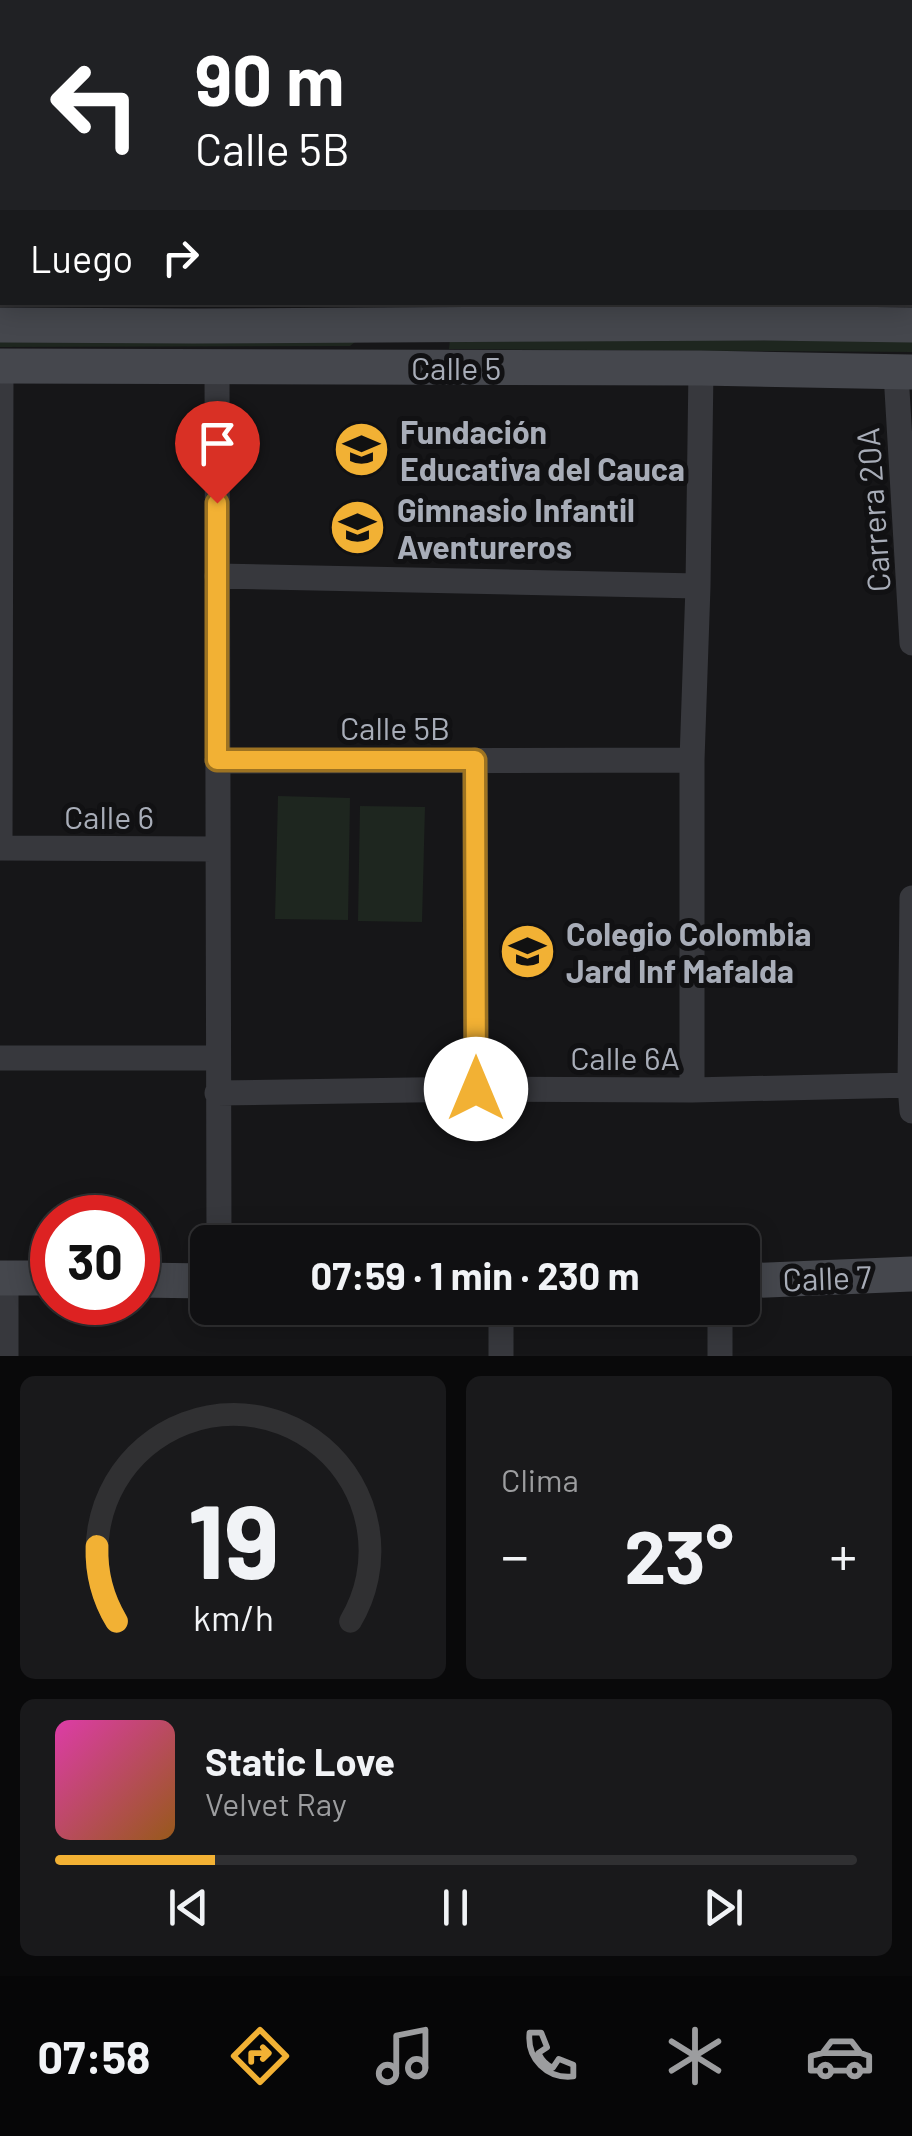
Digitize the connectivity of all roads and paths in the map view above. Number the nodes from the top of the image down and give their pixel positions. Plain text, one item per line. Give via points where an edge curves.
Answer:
1 (597, 313) edge
2 (193, 314) edge
3 (0, 324) edge
4 (414, 325) junction
5 (912, 325) edge
6 (1, 366) edge
7 (217, 366) junction
8 (317, 367) junction
9 (700, 368) junction
10 (904, 372) edge
11 (910, 537) edge
12 (217, 576) junction
13 (698, 586) junction
14 (912, 643) edge
15 (217, 760) junction
16 (475, 760) junction
17 (692, 760) junction
18 (0, 848) edge
19 (217, 850) junction
20 (912, 898) edge
21 (912, 908) edge
22 (0, 1058) edge
23 (217, 1058) junction
24 (476, 1089) junction
25 (692, 1090) junction
26 (217, 1092) junction
27 (911, 1094) edge
28 (219, 1225) edge
29 (912, 1274) edge
30 (3, 1278) edge
31 (30, 1278) edge
32 (160, 1280) edge
33 (190, 1280) edge
34 (760, 1280) edge
35 (501, 1325) edge
36 (720, 1325) edge
37 (6, 1356) edge
38 (501, 1356) edge
39 (720, 1356) edge

1 - 4 main road, Calle 5
1 - 5 main road, Calle 5
2 - 3 main road, Calle 5
2 - 4 main road, Calle 5
4 - 8 main road
6 - 7 main road, Calle 5
6 - 18 street
7 - 8 main road, Calle 5
7 - 12 street
8 - 9 main road, Calle 5
9 - 10 main road, Calle 5
9 - 13 street
10 - 11 street, Carrera 20A
11 - 14 street, Carrera 20A
12 - 13 street
12 - 15 street
13 - 17 street
15 - 16 street, Calle 5B
15 - 19 street
16 - 17 street, Calle 5B
16 - 24 street
17 - 25 street
18 - 19 street, Calle 6
19 - 23 street
20 - 21 street
21 - 27 street
22 - 23 street
23 - 26 street
24 - 25 street, Calle 6A
24 - 26 street, Calle 6A
25 - 27 street, Calle 6A
26 - 28 street
29 - 34 main road, Calle 7
30 - 31 main road
30 - 37 street
32 - 33 main road
35 - 38 street
36 - 39 street

